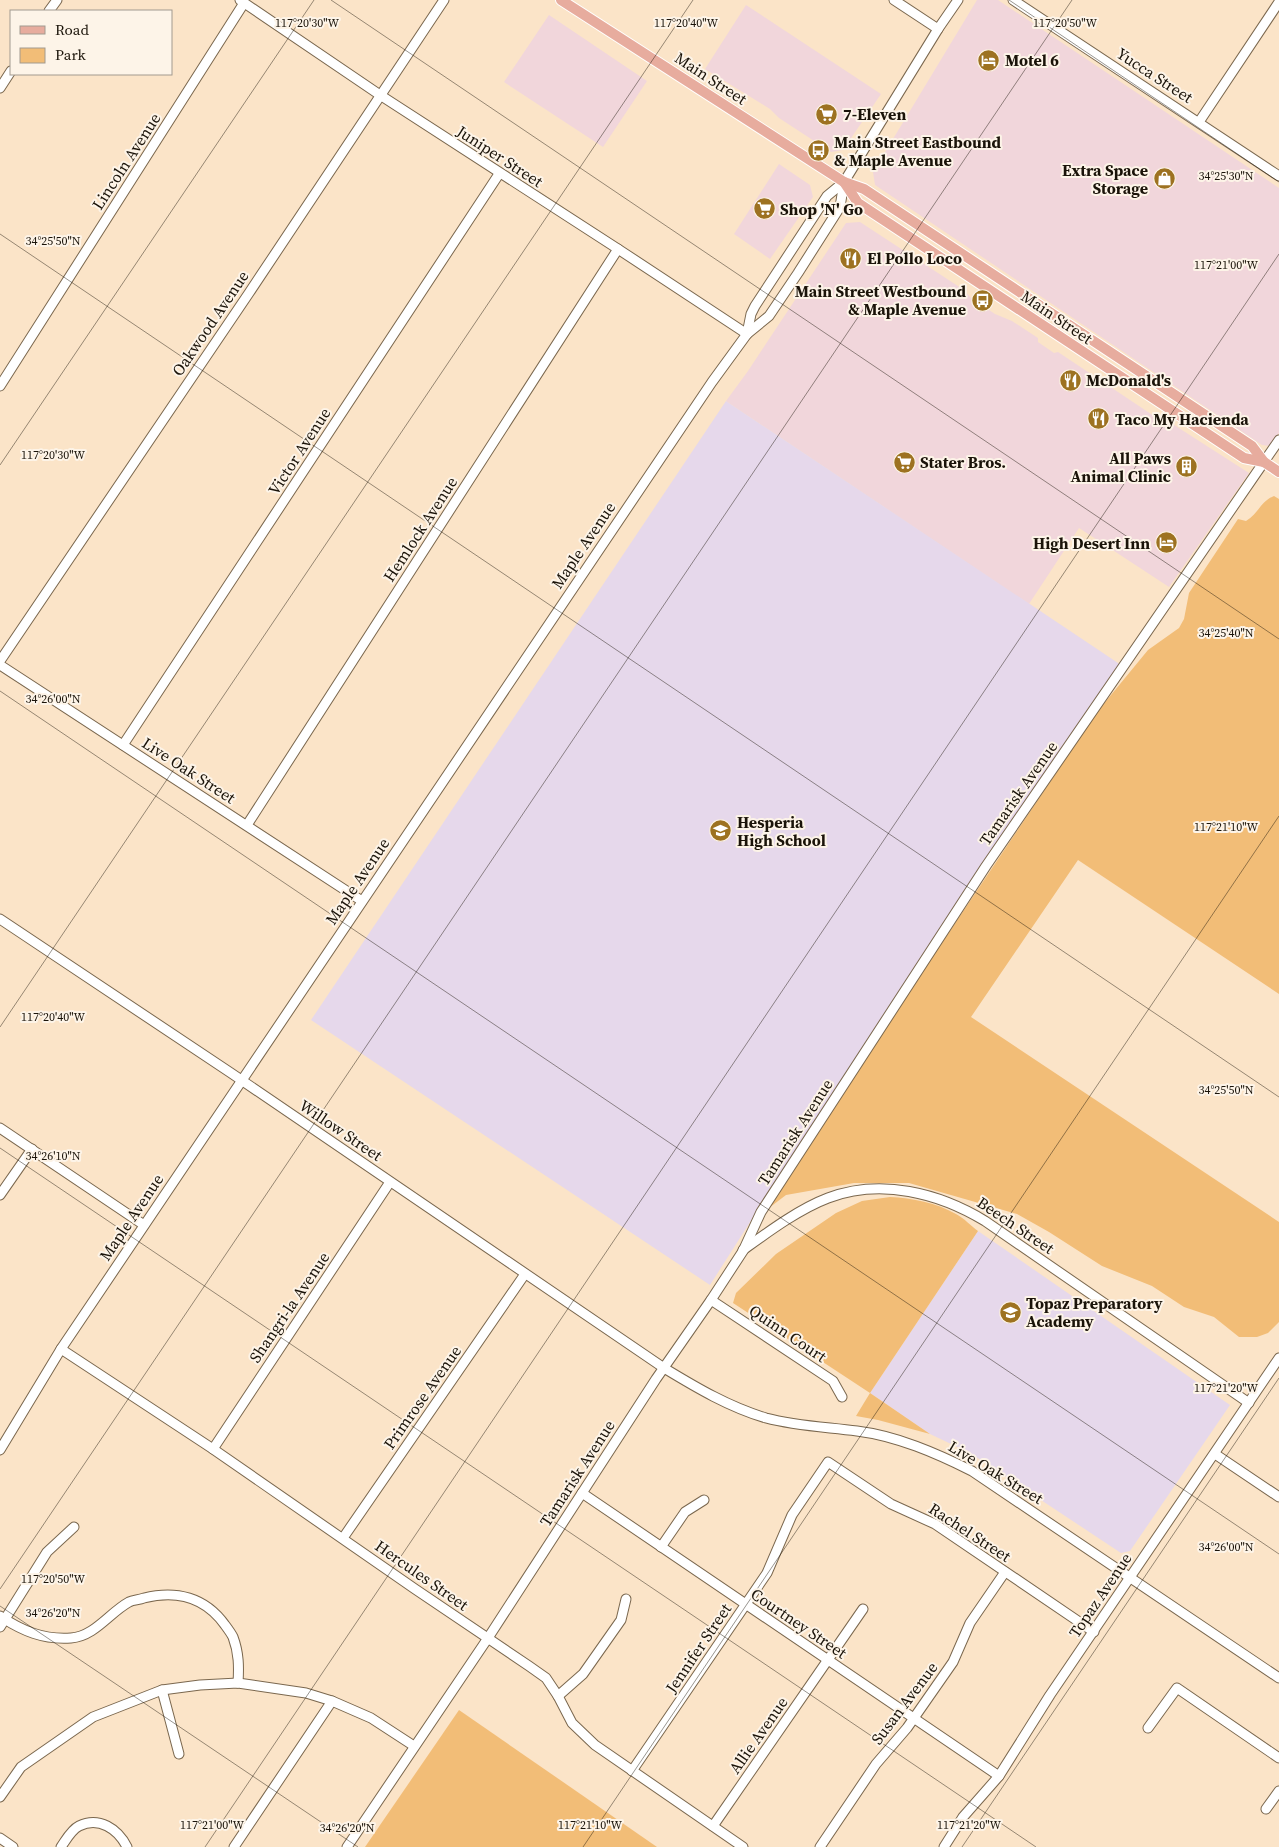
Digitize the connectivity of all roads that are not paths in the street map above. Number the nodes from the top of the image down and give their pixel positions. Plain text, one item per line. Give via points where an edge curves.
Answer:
1 (444, 0) edge
2 (561, 0) edge
3 (894, 0) edge
4 (958, 0) edge
5 (1013, 0) edge
6 (242, 2) edge
7 (1279, 2) edge
8 (938, 29) junction
9 (10, 72) edge
10 (0, 88) edge
11 (380, 95) junction
12 (1199, 122) junction
13 (500, 174) junction
14 (1279, 176) edge
15 (844, 182) junction
16 (618, 249) junction
17 (747, 334) junction
18 (1055, 334) junction
19 (1109, 351) junction
20 (0, 386) edge
21 (1279, 440) edge
22 (1264, 462) junction
23 (1279, 472) edge
24 (0, 661) edge
25 (0, 665) edge
26 (123, 745) junction
27 (247, 825) junction
28 (362, 901) junction
29 (0, 919) edge
30 (242, 1081) junction
31 (0, 1128) edge
32 (32, 1149) junction
33 (390, 1182) junction
34 (0, 1195) edge
35 (144, 1224) junction
36 (743, 1251) junction
37 (525, 1274) junction
38 (711, 1300) junction
39 (61, 1349) junction
40 (1279, 1358) edge
41 (664, 1368) junction
42 (842, 1396) dead end
43 (1249, 1402) junction
44 (213, 1449) junction
45 (0, 1450) edge
46 (1215, 1454) junction
47 (828, 1462) joint
48 (582, 1494) junction
49 (1279, 1497) edge
50 (704, 1500) dead end
51 (74, 1526) dead end
52 (343, 1538) junction
53 (661, 1547) junction
54 (1005, 1572) junction
55 (1130, 1577) junction
56 (626, 1599) dead end
57 (746, 1605) junction
58 (863, 1609) dead end
59 (2, 1621) edge
60 (1094, 1632) junction
61 (488, 1638) junction
62 (827, 1661) junction
63 (1279, 1678) edge
64 (238, 1683) junction
65 (162, 1690) junction
66 (558, 1696) junction
67 (332, 1701) junction
68 (913, 1719) junction
69 (1148, 1728) dead end
70 (414, 1746) junction
71 (179, 1754) dead end
72 (1279, 1758) edge
73 (632, 1771) junction
74 (998, 1776) junction
75 (1279, 1790) edge
76 (0, 1797) edge
77 (1266, 1809) dead end
78 (713, 1826) junction
79 (0, 1838) edge
80 (13, 1847) edge
81 (61, 1847) edge
82 (127, 1847) edge
83 (234, 1847) edge
84 (347, 1847) edge
85 (743, 1847) edge
86 (820, 1847) edge
87 (944, 1847) edge

1 - 11 street, Oakwood Avenue
2 - 15 main road, Main Street
3 - 8 street
4 - 8 street, Maple Avenue
5 - 12 street, Yucca Street
6 - 11 street, Juniper Street
6 - 20 street, Lincoln Avenue
7 - 12 street
8 - 15 street, Maple Avenue
9 - 10 street
11 - 13 street, Juniper Street
11 - 24 street, Oakwood Avenue
12 - 14 street, Yucca Street
13 - 16 street, Juniper Street
13 - 26 street, Victor Avenue
15 - 17 street, Maple Avenue via 827,196 755,306
15 - 17 street, Maple Avenue via 840,208 769,316
15 - 18 main road, Main Street via 858,203
15 - 19 main road, Main Street via 864,188
16 - 17 street, Juniper Street
16 - 27 street, Hemlock Avenue
17 - 28 street, Maple Avenue
18 - 19 main road via 1068,331 1100,352
18 - 22 main road, Main Street via 1244,458
19 - 22 main road, Main Street via 1252,446
21 - 22 street, Tamarisk Avenue
22 - 23 main road, Main Street
22 - 36 street, Tamarisk Avenue via 986,866 761,1212
25 - 26 street, Live Oak Street
26 - 27 street, Live Oak Street
27 - 28 street, Live Oak Street
28 - 30 street, Maple Avenue
29 - 30 street, Willow Street
30 - 33 street, Willow Street
30 - 35 street, Maple Avenue
31 - 32 street
32 - 34 street
32 - 35 street
33 - 37 street, Willow Street
33 - 44 street, Shangri-la Avenue
35 - 39 street, Maple Avenue
36 - 38 street, Tamarisk Avenue
36 - 43 street, Beech Street via 781,1223 827,1198 858,1190 884,1189 923,1194 964,1208 985,1221
37 - 41 street, Willow Street
37 - 52 street, Primrose Avenue
38 - 41 street, Tamarisk Avenue
38 - 42 street, Quinn Court via 833,1381
39 - 44 street, Hercules Street
39 - 45 street, Maple Avenue
40 - 43 street, Topaz Avenue
41 - 48 street, Tamarisk Avenue
41 - 55 street, Live Oak Street via 720,1401 744,1411 811,1427 858,1431 931,1451 972,1471
43 - 46 street, Topaz Avenue
44 - 52 street, Hercules Street
46 - 49 street
46 - 55 street, Topaz Avenue
47 - 54 street, Rachel Street via 891,1504 935,1524
47 - 57 street, Jennifer Street via 792,1515 767,1573
48 - 53 street, Courtney Street
48 - 61 street, Tamarisk Avenue
50 - 53 street via 685,1512
51 - 59 street via 47,1552
52 - 61 street, Hercules Street
53 - 57 street, Courtney Street
54 - 60 street, Rachel Street
54 - 68 street, Susan Avenue via 970,1623 953,1662
55 - 60 street, Topaz Avenue
55 - 63 street, Live Oak Street
56 - 66 street via 621,1620 583,1674
57 - 62 street, Courtney Street
57 - 73 street, Jennifer Street
58 - 62 street, Allie Avenue
59 - 64 street via 46,1638 73,1638 89,1632 130,1602 159,1594 178,1595 207,1606 233,1636 239,1658
60 - 74 street, Topaz Avenue
61 - 66 street, Hercules Street via 546,1678
61 - 70 street, Tamarisk Avenue
62 - 68 street, Courtney Street
62 - 78 street, Allie Avenue
64 - 65 street
64 - 67 street via 286,1689
65 - 71 street
65 - 76 street via 93,1717 22,1767
66 - 73 street, Hercules Street via 581,1734
67 - 70 street via 371,1718
67 - 83 street
68 - 74 street, Courtney Street
68 - 86 street, Susan Avenue via 876,1764
69 - 72 street via 1177,1688
70 - 84 street, Tamarisk Avenue
73 - 78 street, Hercules Street
74 - 87 street, Topaz Avenue via 963,1817
75 - 77 street
78 - 85 street, Hercules Street
79 - 80 street
81 - 82 street via 78,1826 95,1822 112,1828

